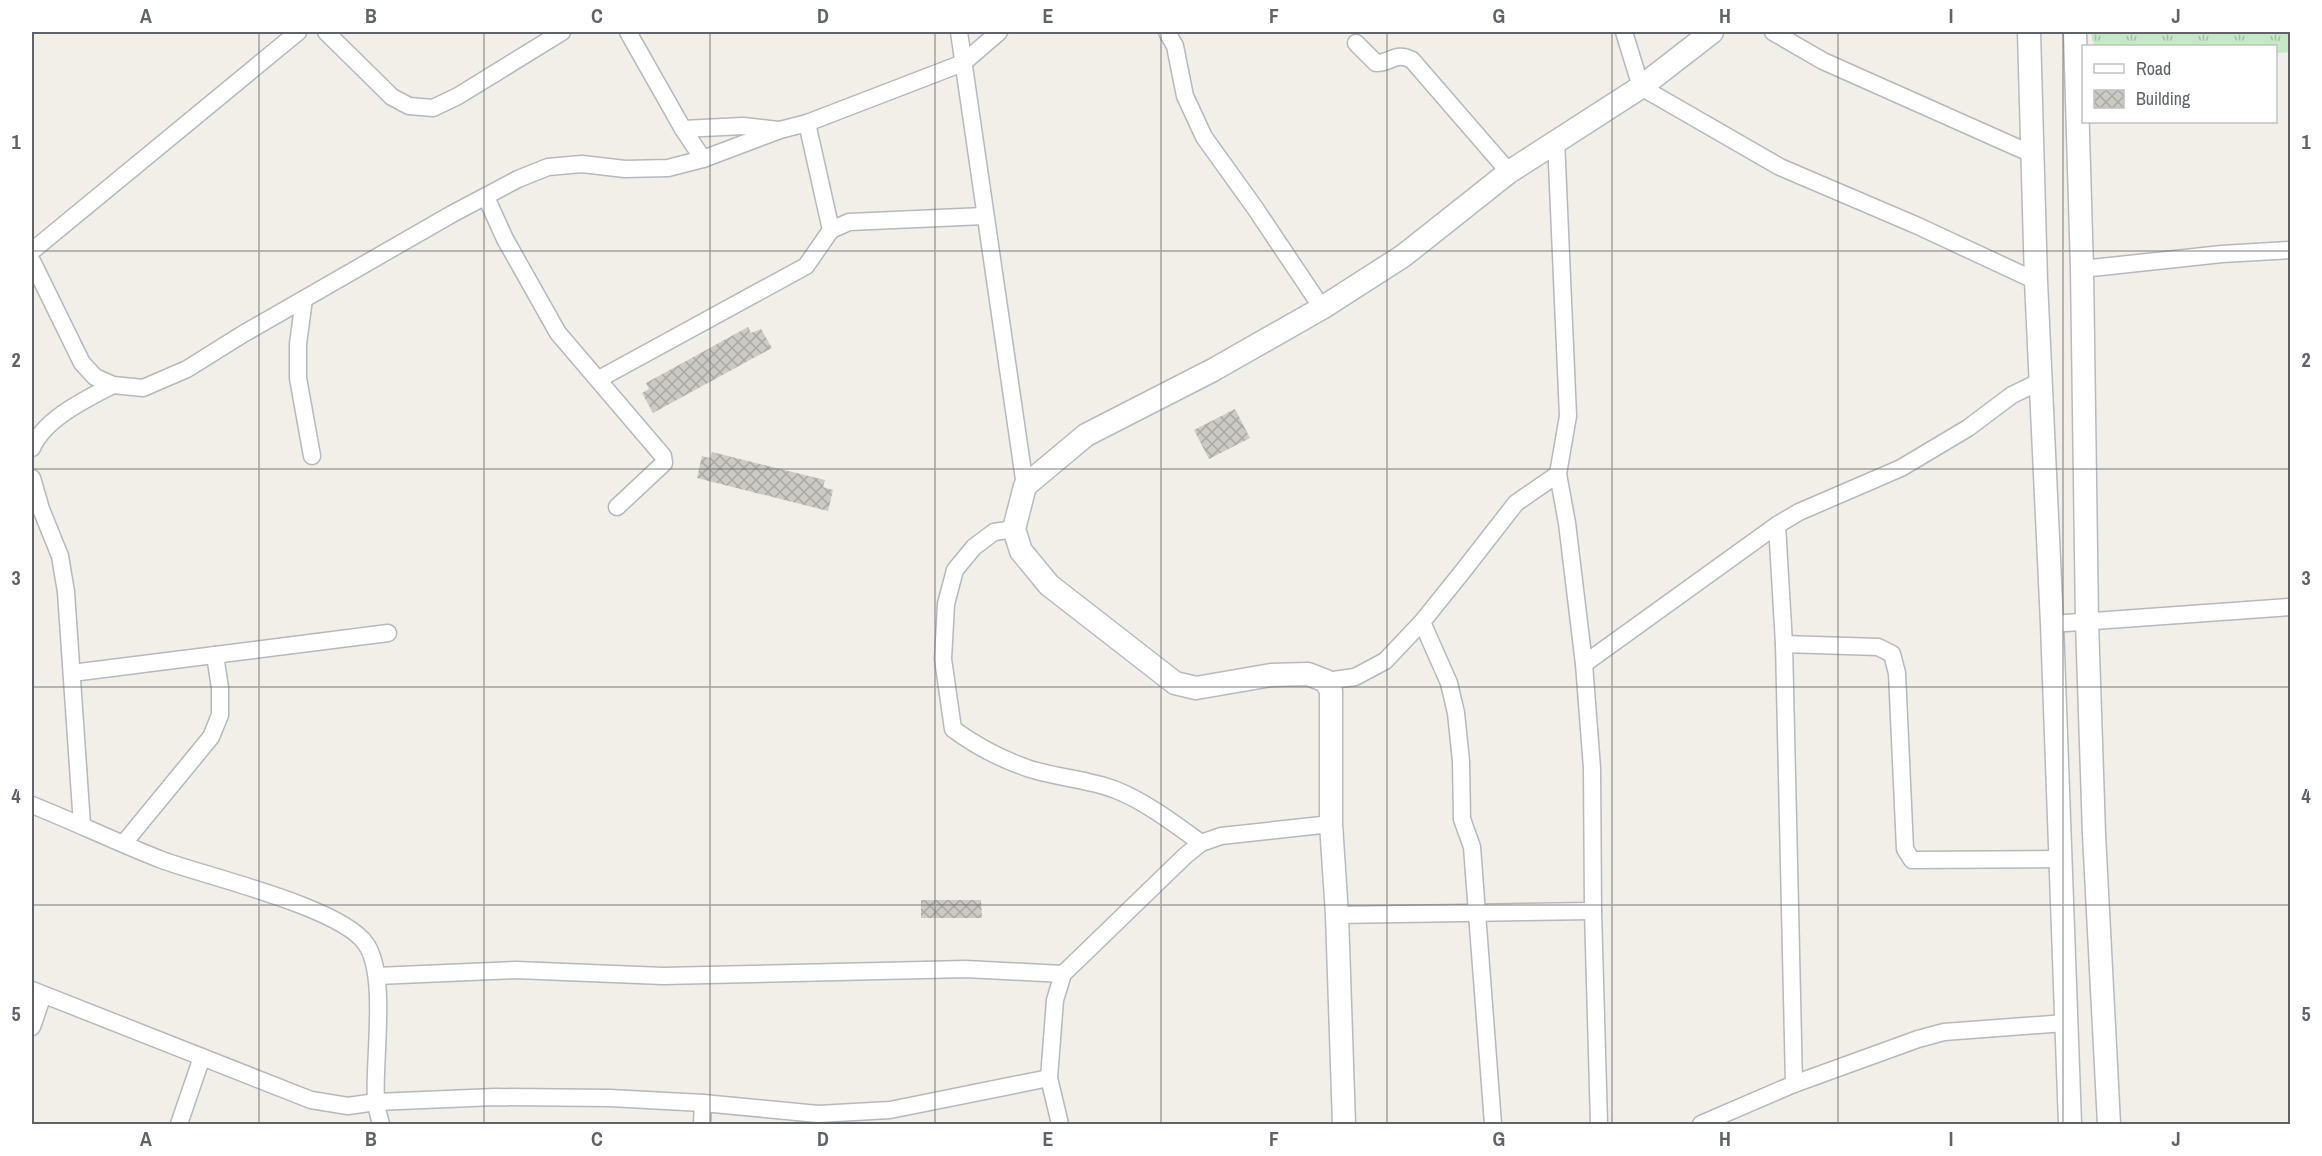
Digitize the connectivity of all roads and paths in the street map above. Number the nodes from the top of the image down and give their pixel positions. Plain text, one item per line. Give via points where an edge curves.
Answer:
1 (298, 32) edge
2 (326, 32) edge
3 (562, 32) edge
4 (628, 32) edge
5 (959, 32) edge
6 (999, 32) edge
7 (1167, 32) edge
8 (1624, 32) edge
9 (1712, 32) edge
10 (1773, 32) edge
11 (2028, 32) edge
12 (2075, 32) edge
13 (1356, 43) dead end
14 (963, 63) junction
15 (1641, 87) junction
16 (807, 123) junction
17 (683, 129) junction
18 (780, 130) junction
19 (1557, 140) junction
20 (2034, 155) junction
21 (703, 159) junction
22 (1509, 172) junction
23 (486, 197) junction
24 (984, 216) junction
25 (831, 230) junction
26 (2290, 250) edge
27 (32, 251) edge
28 (32, 261) edge
29 (2082, 269) junction
30 (2036, 281) junction
31 (304, 299) junction
32 (1322, 308) junction
33 (599, 379) junction
34 (2041, 381) junction
35 (113, 386) junction
36 (32, 448) edge
37 (312, 456) dead end
38 (1558, 474) junction
39 (32, 478) edge
40 (1025, 486) junction
41 (617, 507) dead end
42 (1777, 525) junction
43 (1014, 529) junction
44 (2290, 607) edge
45 (1422, 622) junction
46 (2087, 622) junction
47 (2052, 624) junction
48 (388, 633) dead end
49 (1784, 644) junction
50 (215, 655) junction
51 (1584, 664) junction
52 (72, 673) junction
53 (1326, 681) junction
54 (32, 805) edge
55 (1331, 824) junction
56 (82, 825) junction
57 (124, 843) junction
58 (1202, 843) junction
59 (2059, 859) junction
60 (1593, 911) junction
61 (1337, 915) junction
62 (1477, 915) junction
63 (1063, 974) junction
64 (377, 976) junction
65 (37, 993) edge
66 (2065, 1023) junction
67 (32, 1027) edge
68 (202, 1057) junction
69 (1049, 1078) junction
70 (1794, 1084) junction
71 (376, 1102) junction
72 (703, 1103) junction
73 (179, 1125) edge
74 (381, 1125) edge
75 (702, 1125) edge
76 (1060, 1125) edge
77 (1344, 1125) edge
78 (1493, 1125) edge
79 (1599, 1125) edge
80 (1701, 1125) edge
81 (2070, 1125) edge
82 (2109, 1125) edge

1 - 27 street
2 - 3 street via 392,97 410,106 433,108
4 - 17 street
5 - 14 street
6 - 14 street
7 - 32 street via 1175,46 1185,96 1204,137
8 - 15 street
9 - 15 street
10 - 20 street via 1823,61
11 - 20 street
12 - 29 street
13 - 22 street via 1376,63 1397,56 1412,60
14 - 16 street
14 - 24 street
15 - 19 street
15 - 30 street via 1780,167
16 - 18 street
16 - 25 street
17 - 18 street via 743,126
17 - 21 street
18 - 21 street
19 - 22 street
19 - 38 street via 1568,416
20 - 30 street
21 - 23 street via 668,168 582,164 548,167
22 - 32 street via 1403,256
23 - 31 street
23 - 33 street via 558,333
24 - 25 street via 849,222
24 - 40 street
25 - 33 street via 806,266
26 - 29 street
28 - 35 street via 82,363 95,377
29 - 46 street
30 - 34 street
31 - 35 street via 187,369 143,388
31 - 37 street via 298,378
32 - 40 street via 1086,435
33 - 41 street via 663,456 657,472
34 - 42 street via 2012,395 1968,428 1901,468
34 - 47 street
35 - 36 street via 69,410 36,438
38 - 45 street via 1515,503
38 - 51 street
39 - 52 street via 60,556
40 - 43 street
42 - 49 street
42 - 51 street
43 - 53 street via 1021,551 1049,585 1175,683 1196,688 1271,675 1308,675
43 - 58 street via 994,532 974,547 955,570 946,604 943,659 953,729 977,746 1031,769 1118,790
44 - 46 street
45 - 53 street via 1385,661 1355,677
45 - 62 street via 1449,683 1456,713 1462,819 1472,847
46 - 47 street
46 - 82 street
47 - 59 street
48 - 50 street
49 - 59 street via 1878,647 1892,654 1897,673 1905,849 1912,860
49 - 70 street
50 - 52 street
50 - 57 street via 220,715 211,737
51 - 60 street via 1592,768
52 - 56 street
53 - 55 street via 1331,691
54 - 56 street
55 - 58 street via 1221,836
55 - 61 street
56 - 57 street
57 - 64 street via 161,860 320,912 367,945
58 - 63 street
59 - 66 street
60 - 62 street
60 - 79 street
61 - 62 street
61 - 77 street
62 - 78 street
63 - 64 street via 966,969 663,976 516,970
63 - 69 street via 1055,1000
64 - 71 street
65 - 67 street
65 - 68 street
66 - 70 street via 1944,1032
66 - 81 street
68 - 71 street via 311,1100 348,1106
68 - 73 street
69 - 72 street via 890,1110 818,1114
69 - 76 street
70 - 80 street
71 - 72 street via 506,1097
71 - 74 street
72 - 75 street

